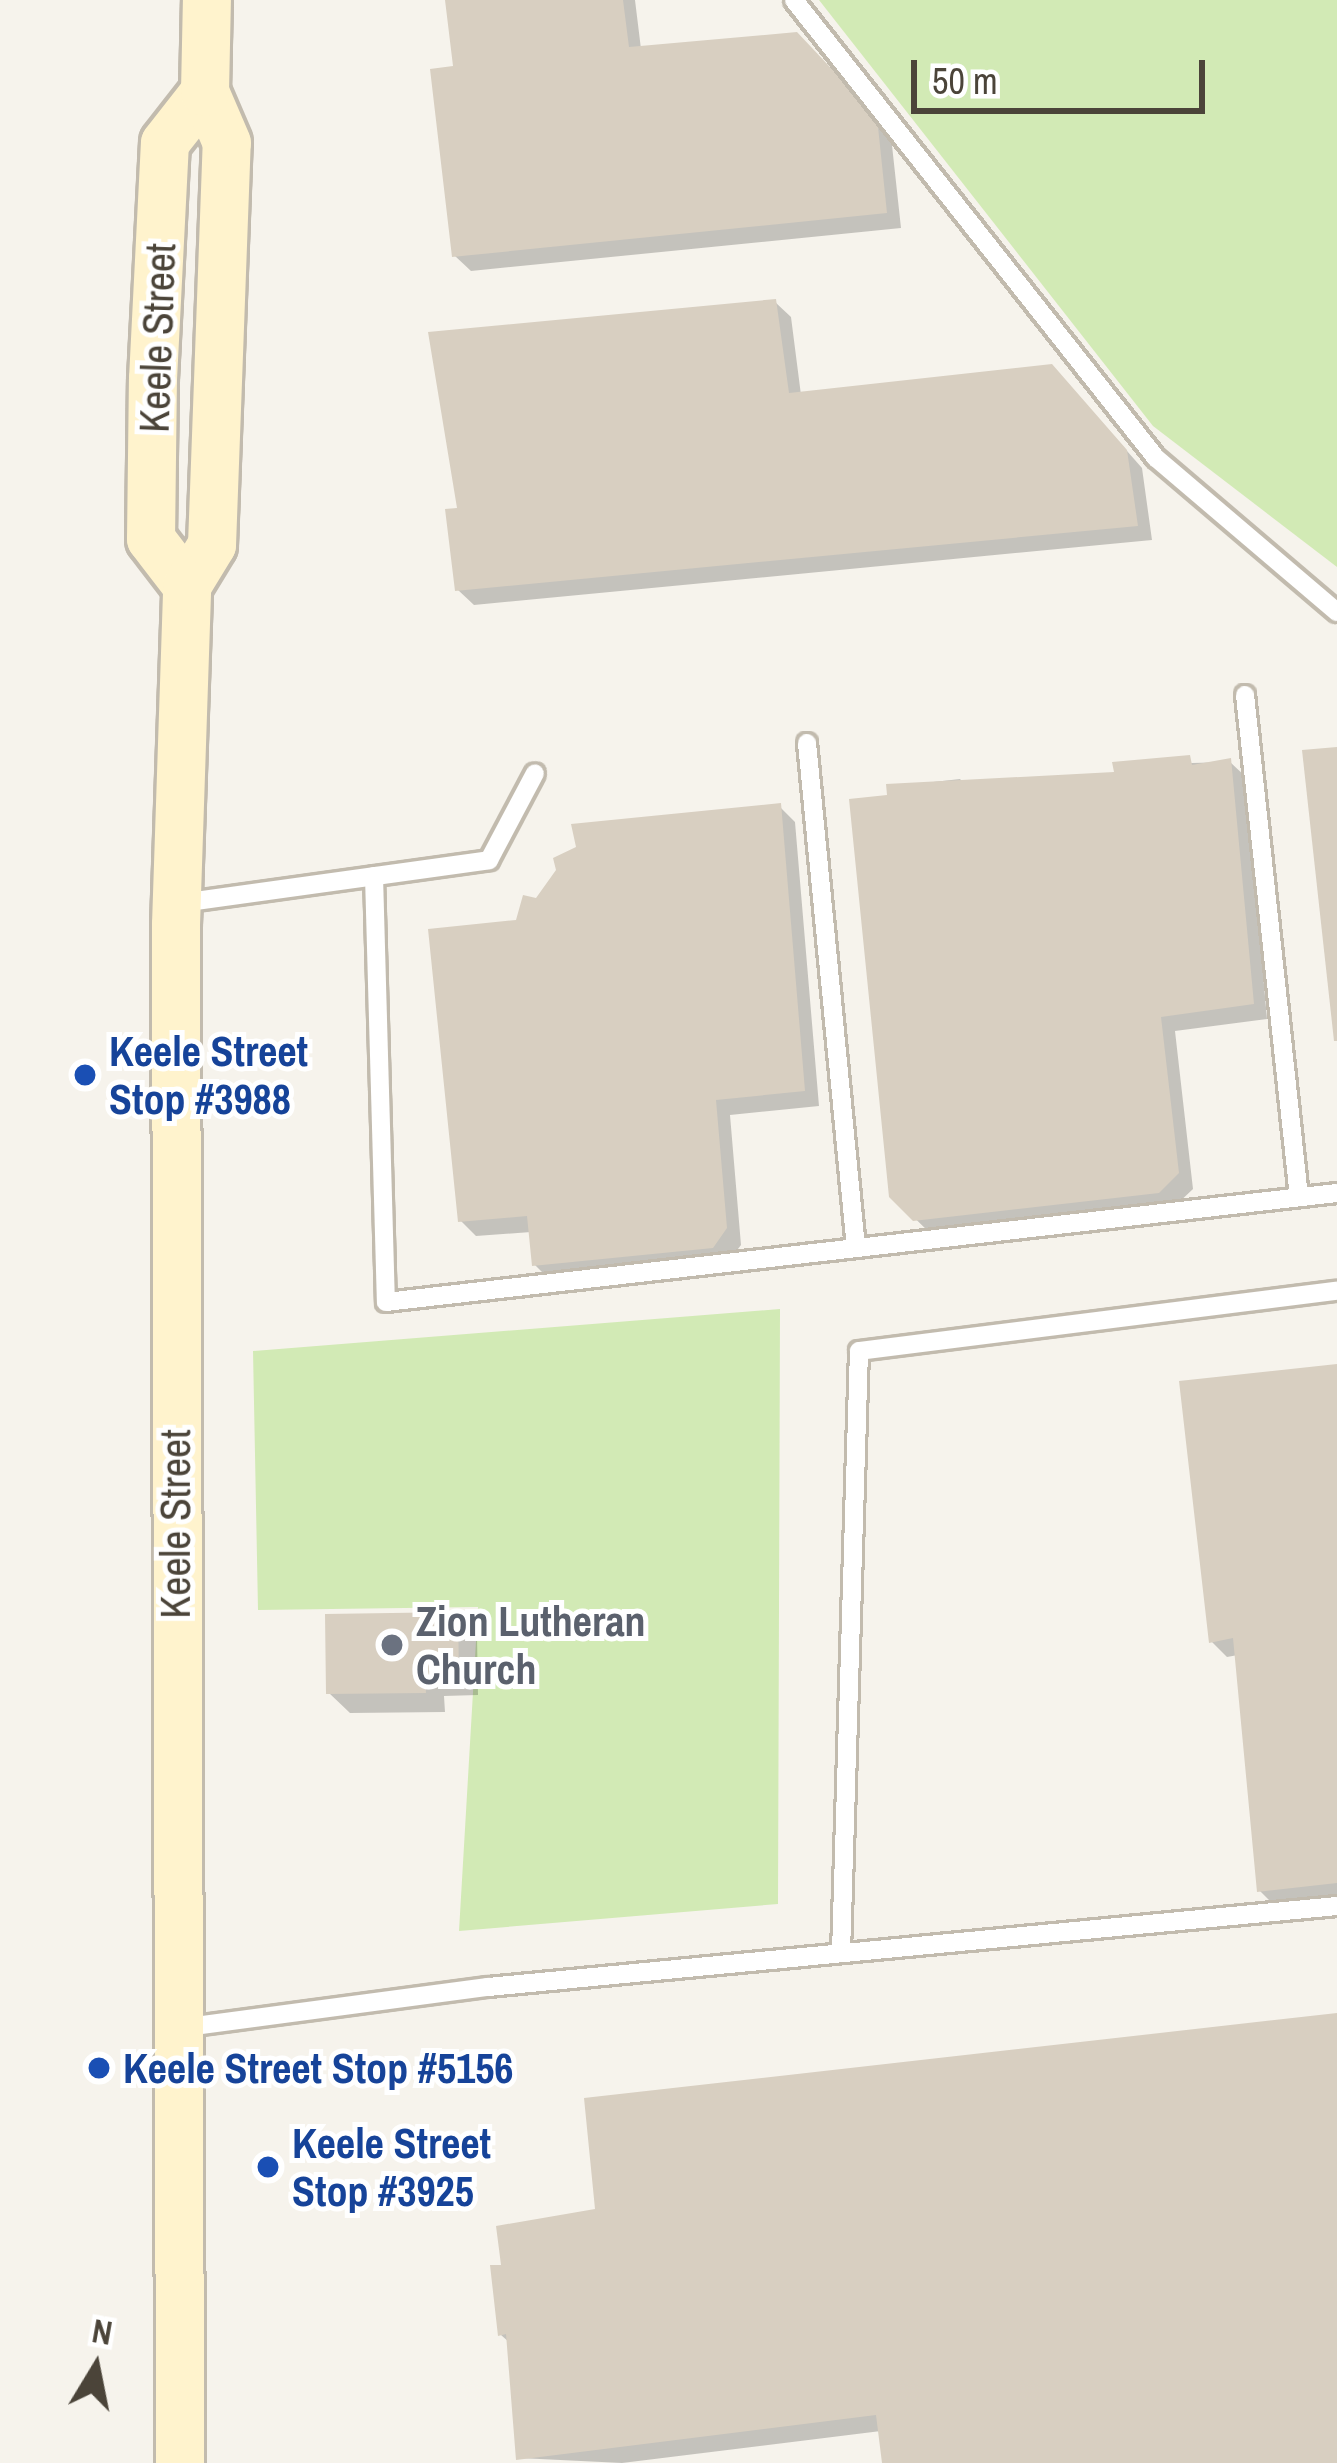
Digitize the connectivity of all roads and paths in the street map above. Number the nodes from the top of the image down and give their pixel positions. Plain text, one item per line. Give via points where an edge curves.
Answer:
1 (208, 0) edge
2 (794, 0) edge
3 (205, 92) junction
4 (187, 586) junction
5 (1337, 612) edge
6 (1245, 695) dead end
7 (807, 743) dead end
8 (535, 772) dead end
9 (374, 876) junction
10 (177, 904) junction
11 (1337, 1192) edge
12 (1299, 1197) junction
13 (856, 1248) junction
14 (1337, 1292) edge
15 (1337, 1906) edge
16 (841, 1953) junction
17 (175, 2029) junction
18 (180, 2463) edge

1 - 3 main road, Keele Street
2 - 5 lane via 1156,458
3 - 4 main road, Keele Street via 226,143 212,545
3 - 4 main road, Keele Street via 165,143 153,379 151,539
4 - 10 main road, Keele Street
6 - 12 lane
7 - 13 lane
8 - 9 lane via 489,860
9 - 10 lane
9 - 13 lane via 386,1302
10 - 17 main road, Keele Street
11 - 12 lane
12 - 13 lane
14 - 16 lane via 859,1351
15 - 16 lane
16 - 17 lane via 488,1987
17 - 18 main road, Keele Street

